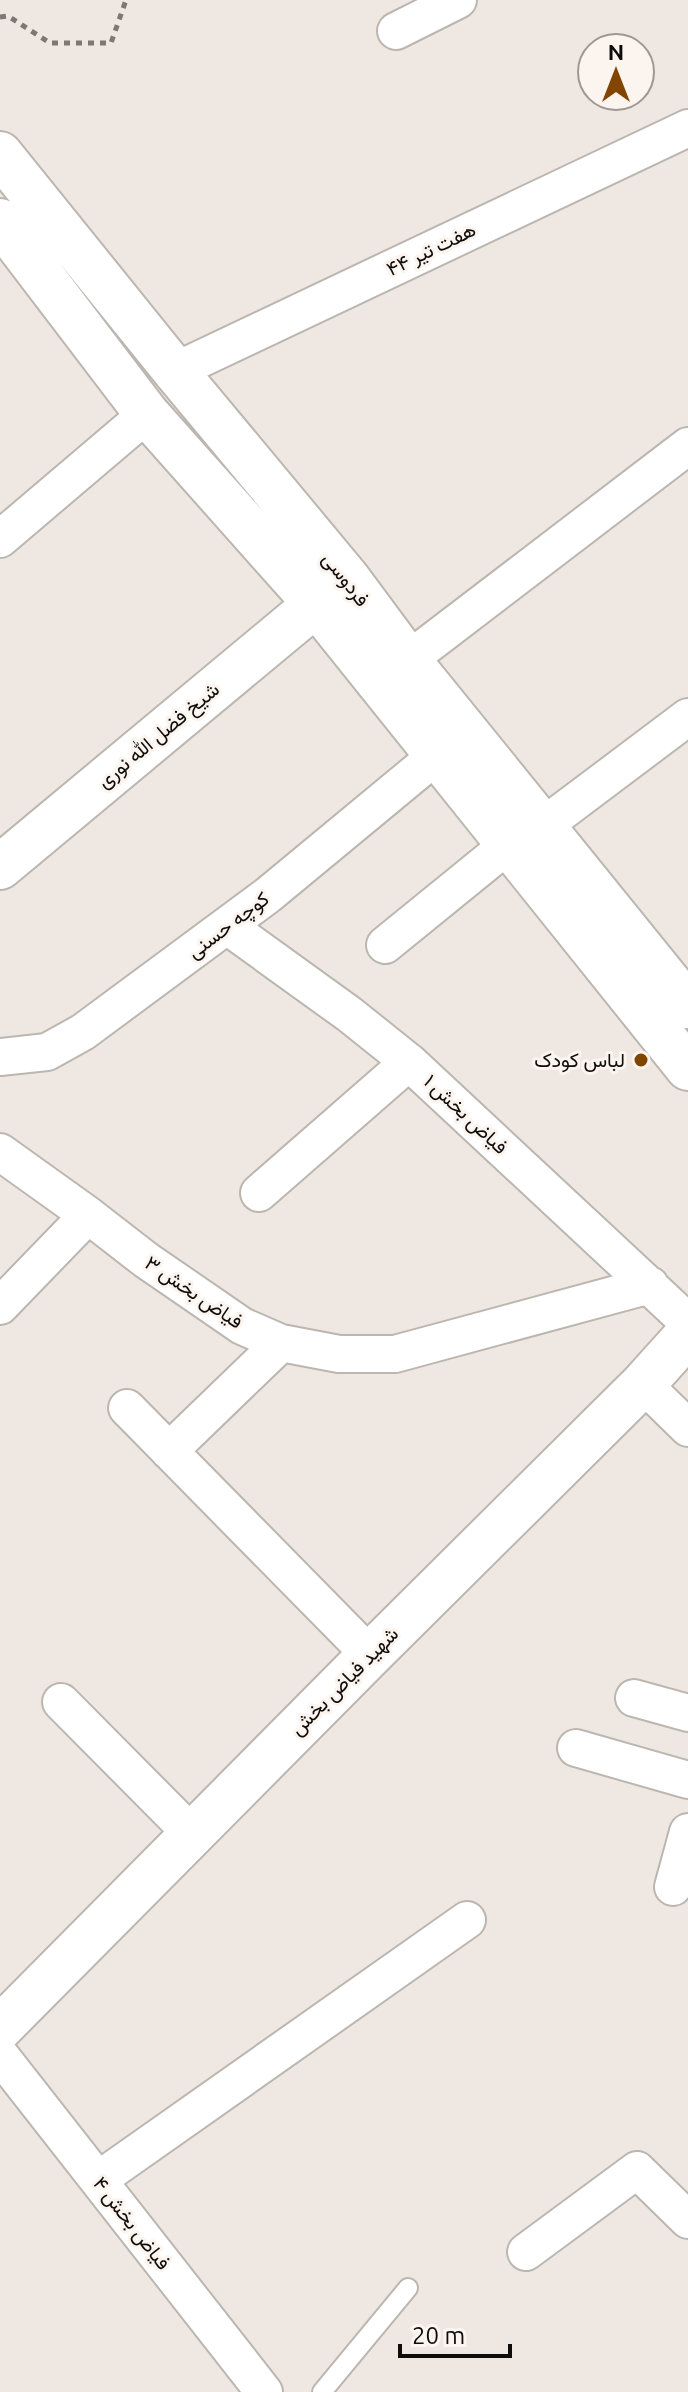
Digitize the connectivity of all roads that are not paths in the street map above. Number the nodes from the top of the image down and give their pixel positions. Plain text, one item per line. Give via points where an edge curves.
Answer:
1 (458, 0) edge
2 (396, 31) dead end
3 (688, 128) edge
4 (0, 154) edge
5 (0, 221) edge
6 (175, 371) junction
7 (147, 414) junction
8 (688, 446) edge
9 (0, 539) edge
10 (332, 591) junction
11 (408, 660) junction
12 (688, 717) edge
13 (436, 756) junction
14 (525, 835) junction
15 (0, 867) edge
16 (227, 926) junction
17 (385, 945) dead end
18 (688, 1006) edge
19 (0, 1057) edge
20 (409, 1062) junction
21 (688, 1068) edge
22 (0, 1152) edge
23 (259, 1193) dead end
24 (88, 1215) junction
25 (650, 1285) junction
26 (0, 1306) edge
27 (688, 1322) edge
28 (688, 1334) edge
29 (281, 1343) junction
30 (643, 1384) junction
31 (127, 1408) dead end
32 (688, 1428) edge
33 (169, 1451) junction
34 (370, 1655) junction
35 (634, 1698) dead end
36 (61, 1702) dead end
37 (688, 1713) edge
38 (576, 1748) dead end
39 (688, 1780) edge
40 (688, 1832) edge
41 (192, 1834) junction
42 (673, 1887) dead end
43 (467, 1920) dead end
44 (0, 2028) edge
45 (0, 2055) edge
46 (98, 2180) junction
47 (688, 2220) edge
48 (526, 2252) dead end
49 (408, 2288) dead end
50 (264, 2392) edge
51 (322, 2392) edge

1 - 2 street
3 - 6 street, هفت تیر ۴۴
4 - 6 main road, فردوسی
5 - 7 main road, فردوسی
6 - 10 main road, فردوسی
7 - 9 street
7 - 10 main road, فردوسی
8 - 11 street
10 - 11 main road, فردوسی
10 - 13 main road, فردوسی
10 - 15 main road, شیخ فضل الله نوری
11 - 14 main road, فردوسی
12 - 14 street
13 - 14 main road, فردوسی
13 - 16 street, کوچه حسنی
14 - 17 street
14 - 18 main road, فردوسی
14 - 21 main road, فردوسی
16 - 19 street, کوچه حسنی via 65,1044 47,1052
16 - 20 street, فیاض بخش ۱
20 - 23 street
20 - 25 street, فیاض بخش ۱
22 - 24 street, فیاض بخش ۳
24 - 26 street
24 - 29 street, فیاض بخش ۳ via 242,1326
25 - 27 street, فیاض بخش ۱
25 - 29 street, فیاض بخش ۳ via 395,1354 339,1354
28 - 30 main road, شهید فیاض بخش
29 - 33 street
30 - 32 street
30 - 34 main road, شهید فیاض بخش
31 - 33 street
33 - 34 street
34 - 41 main road, شهید فیاض بخش
35 - 37 street
36 - 41 street
38 - 39 street
40 - 42 street
41 - 44 main road, شهید فیاض بخش
43 - 46 street
45 - 46 street, فیاض بخش ۴
46 - 50 street, فیاض بخش ۴
47 - 48 street via 637,2170
49 - 51 lane

